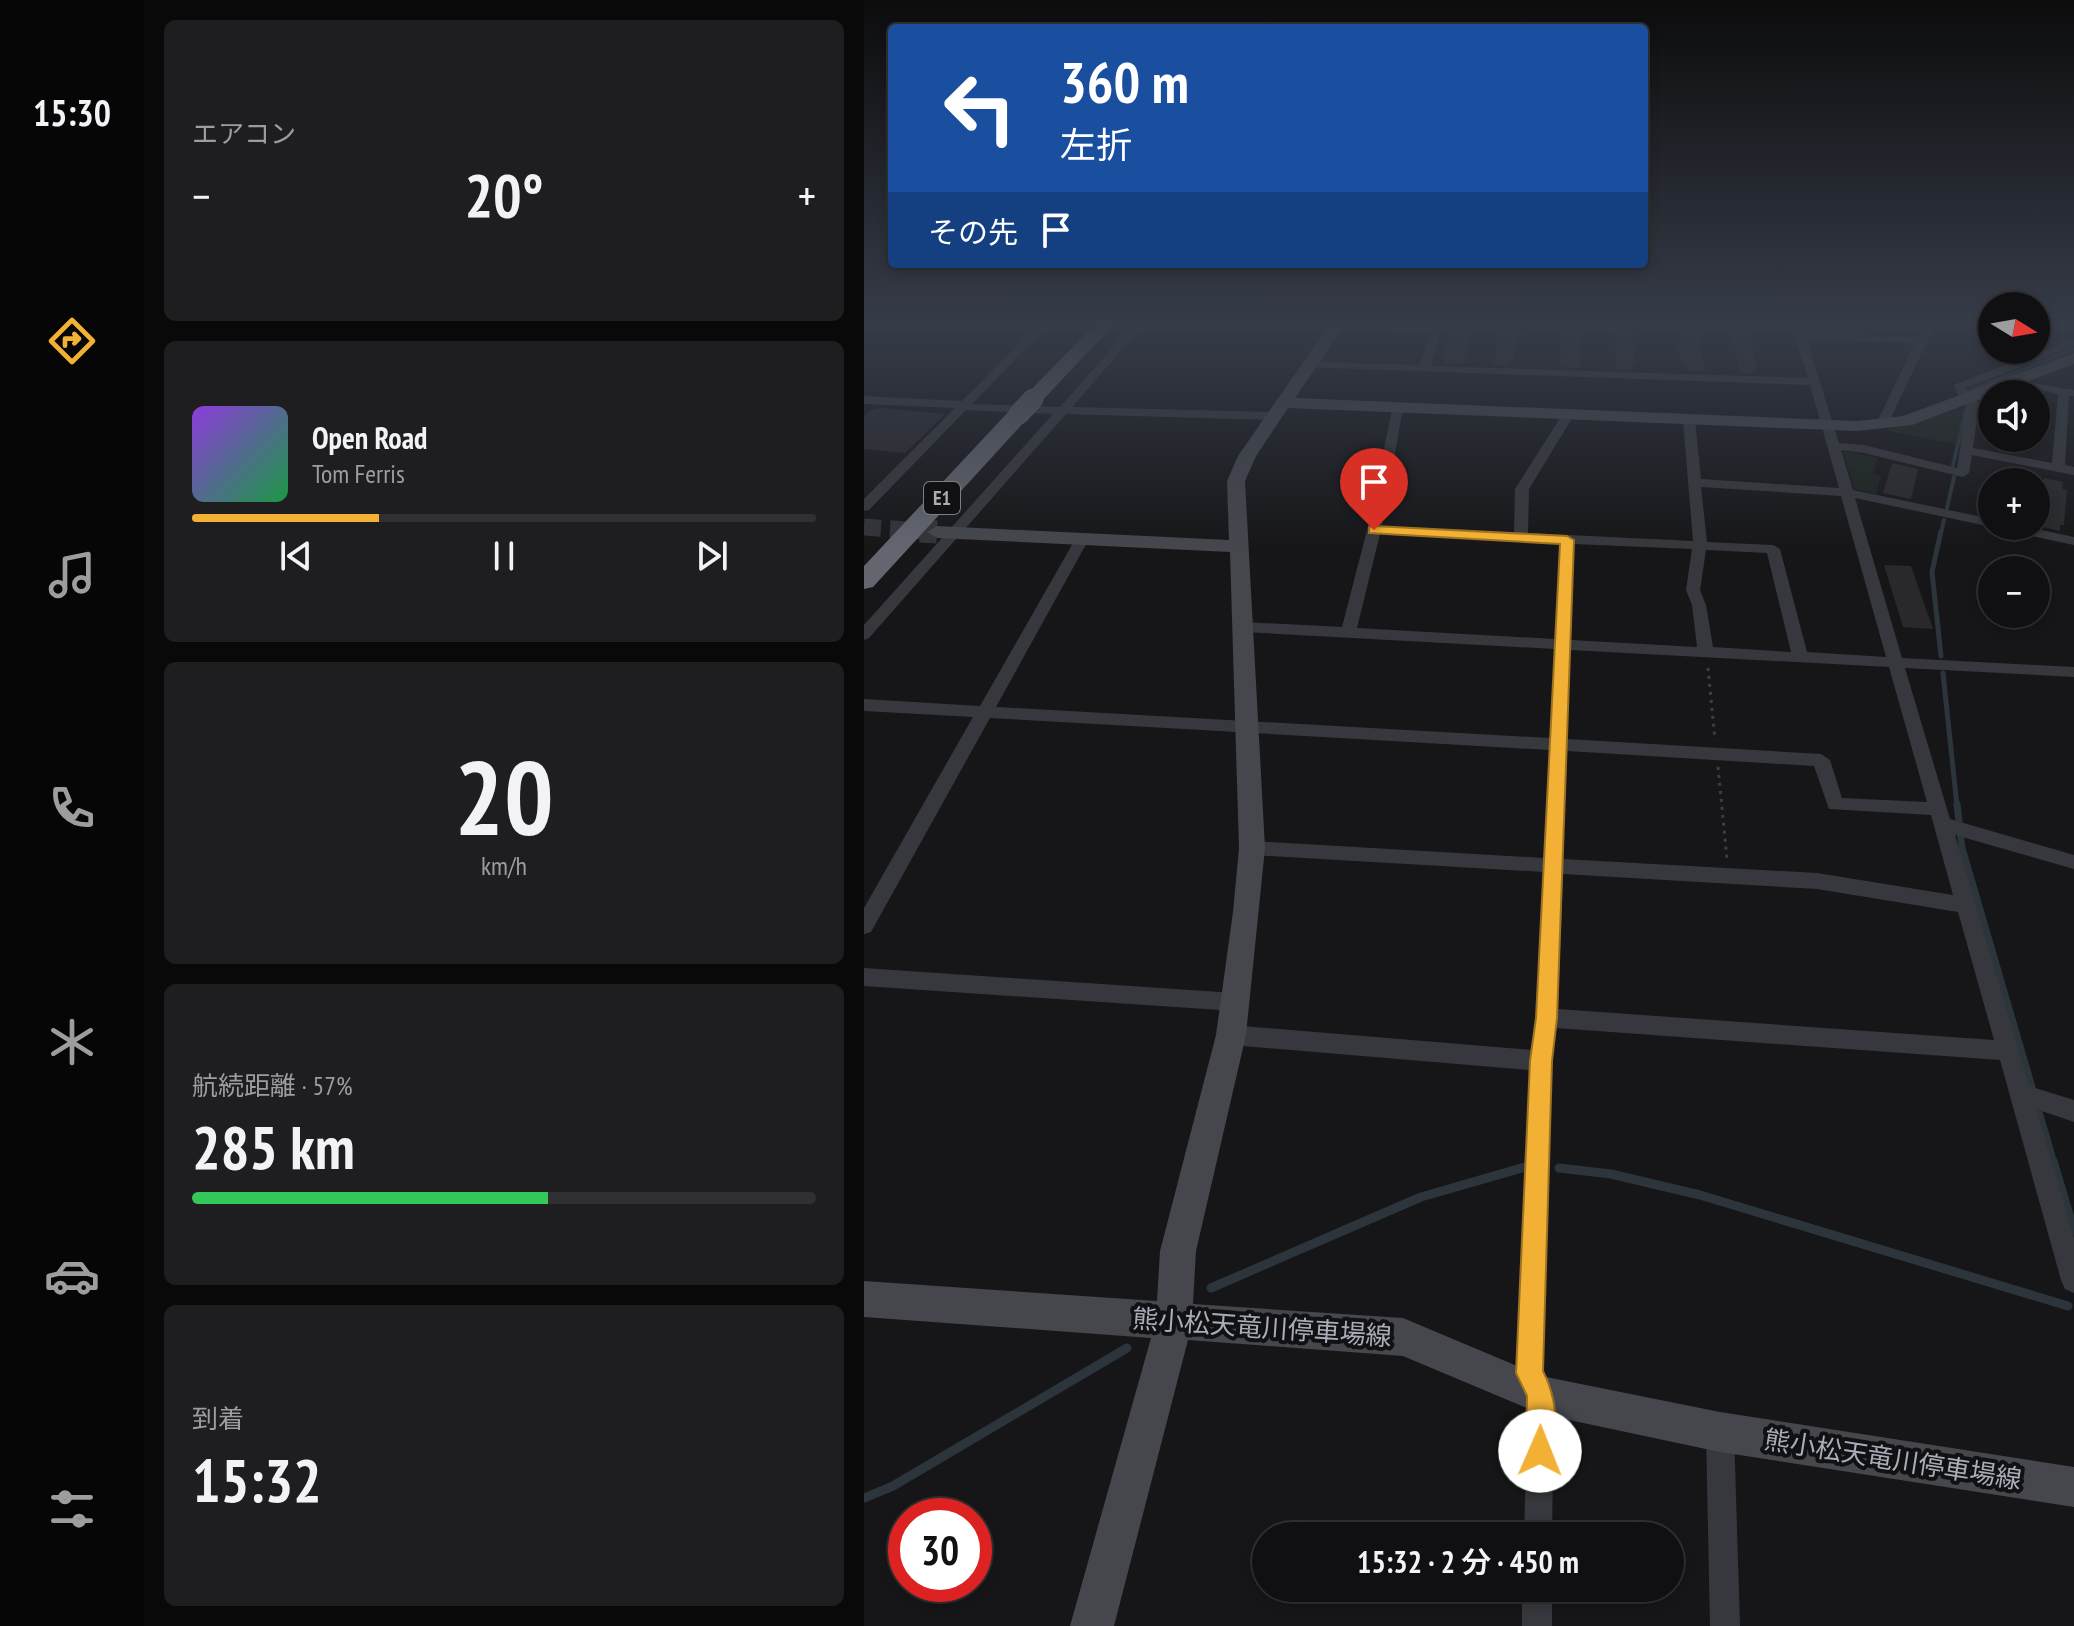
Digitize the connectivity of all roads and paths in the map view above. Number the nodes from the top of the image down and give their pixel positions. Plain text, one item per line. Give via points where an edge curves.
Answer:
1 (971, 398) edge
2 (1022, 398) edge
3 (1025, 398) edge
4 (1074, 398) edge
5 (1286, 398) edge
6 (1820, 398) edge
7 (1894, 398) edge
8 (2068, 398) edge
9 (1969, 399) joint
10 (864, 400) edge
11 (964, 405) junction
12 (1015, 407) junction
13 (1397, 408) junction
14 (1278, 410) junction
15 (1063, 411) junction
16 (1568, 415) junction
17 (1689, 420) junction
18 (1882, 424) junction
19 (1830, 426) junction
20 (1835, 446) junction
21 (1966, 450) junction
22 (2058, 468) junction
23 (2074, 471) edge
24 (1696, 483) junction
25 (1849, 493) junction
26 (864, 507) edge
27 (1978, 520) edge
28 (1374, 530) junction
29 (946, 533) junction
30 (2050, 536) edge
31 (1521, 537) junction
32 (1082, 539) junction
33 (1567, 540) junction
34 (2074, 541) edge
35 (1700, 544) junction
36 (1237, 546) junction
37 (864, 552) edge
38 (864, 581) edge
39 (1244, 627) junction
40 (1348, 632) junction
41 (864, 635) edge
42 (1561, 645) junction
43 (1706, 652) junction
44 (1800, 657) junction
45 (1897, 663) junction
46 (2074, 672) edge
47 (864, 705) edge
48 (983, 713) junction
49 (1249, 727) junction
50 (1557, 746) junction
51 (1943, 820) junction
52 (1252, 848) junction
53 (2074, 862) edge
54 (1551, 868) junction
55 (1965, 905) junction
56 (864, 926) edge
57 (864, 977) edge
58 (1235, 1002) junction
59 (1547, 1018) junction
60 (1231, 1035) junction
61 (2007, 1051) junction
62 (1541, 1061) junction
63 (2029, 1096) junction
64 (2074, 1111) edge
65 (2074, 1280) edge
66 (864, 1299) edge
67 (1174, 1321) junction
68 (1541, 1395) junction
69 (1720, 1432) junction
70 (2074, 1487) edge
71 (1538, 1522) edge
72 (1537, 1602) edge
73 (1092, 1626) edge
74 (1537, 1626) edge
75 (1725, 1626) edge

1 - 11 street
2 - 12 highway, E1
3 - 12 highway, E1
4 - 15 street
5 - 14 street
6 - 19 street
7 - 18 street
8 - 22 street
9 - 18 street
9 - 21 street
10 - 11 street
11 - 15 street
11 - 26 street
12 - 37 highway, E1
12 - 38 highway, E1
13 - 14 street
13 - 16 street
13 - 28 street
14 - 15 street
14 - 36 street via 1236,481
15 - 29 street
16 - 17 street
16 - 31 street via 1522,489
17 - 19 street
17 - 24 street
18 - 19 street
19 - 20 street
20 - 21 street via 1963,473
20 - 25 street
21 - 22 street
22 - 23 street
24 - 25 street
24 - 35 street
25 - 27 street
25 - 45 street
28 - 31 street
28 - 40 street
29 - 32 street
29 - 41 street
30 - 34 street
31 - 33 street
32 - 36 street
32 - 48 street
33 - 35 street
33 - 42 street
35 - 43 street via 1693,590
35 - 44 street via 1773,549
36 - 39 street
39 - 40 street
39 - 49 street
40 - 42 street
42 - 43 street
42 - 50 street
43 - 44 street
44 - 45 street
45 - 46 street
45 - 51 street
47 - 48 street
48 - 49 street
48 - 56 street
49 - 50 street
49 - 52 street
50 - 51 street via 1821,760 1835,804
50 - 54 street
51 - 53 street
51 - 55 street
52 - 54 street
52 - 58 street
54 - 55 street via 1817,881
54 - 59 street
55 - 61 street
57 - 58 street
58 - 60 street
59 - 61 street
59 - 62 street
60 - 62 street
60 - 67 street via 1178,1251
61 - 63 street
62 - 68 street via 1530,1373
63 - 64 street
63 - 65 street
66 - 67 street, 熊小松天竜川停車場線
67 - 68 street, 熊小松天竜川停車場線 via 1403,1337
67 - 73 street
68 - 69 street, 熊小松天竜川停車場線
68 - 71 street
69 - 70 street, 熊小松天竜川停車場線
69 - 75 street
72 - 74 street

